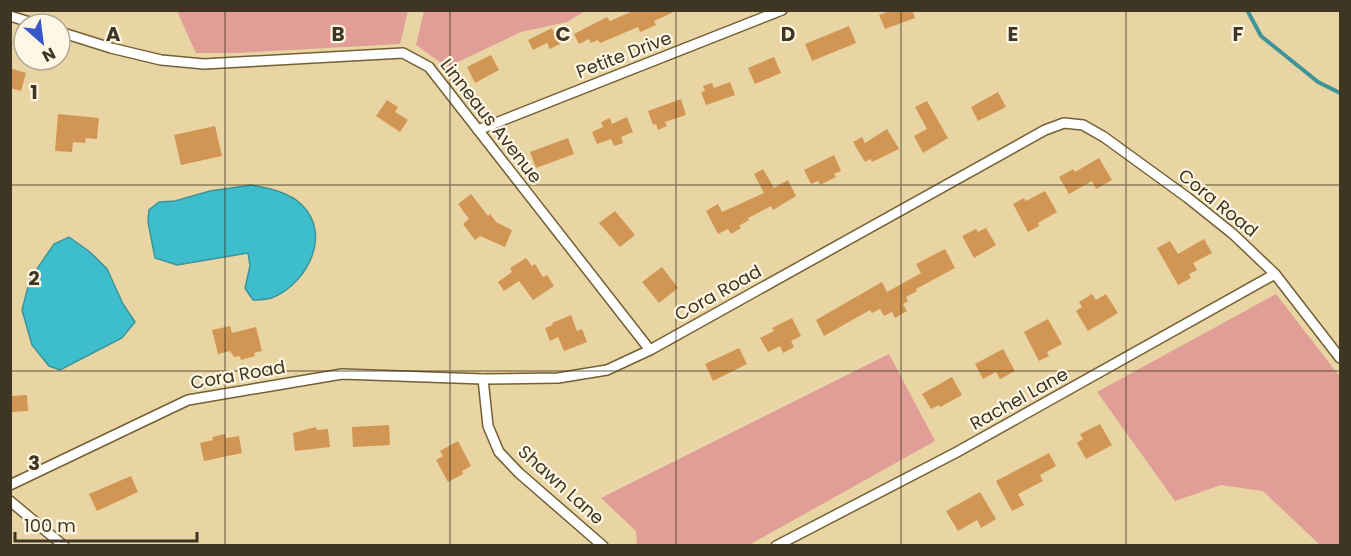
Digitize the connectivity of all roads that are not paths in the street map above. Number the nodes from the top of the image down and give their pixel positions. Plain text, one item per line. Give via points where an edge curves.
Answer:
1 (782, 10) edge
2 (72, 36) edge
3 (478, 130) junction
4 (1275, 274) junction
5 (650, 350) junction
6 (1341, 358) edge
7 (483, 379) junction
8 (10, 485) edge
9 (10, 501) edge
10 (64, 546) edge
11 (603, 546) edge
12 (776, 546) edge

1 - 3 street, Petite Drive
2 - 3 street, Linneaus Avenue via 161,60 204,64 403,53 429,67
3 - 5 street, Linneaus Avenue
4 - 5 street, Cora Road via 1233,234 1104,137 1083,125 1064,123
4 - 6 street, Cora Road
4 - 12 street, Rachel Lane via 957,452
5 - 7 street, Cora Road via 607,370 558,378
7 - 8 street, Cora Road via 342,374 188,400
7 - 11 street, Shawn Lane via 488,426 499,452
9 - 10 street

